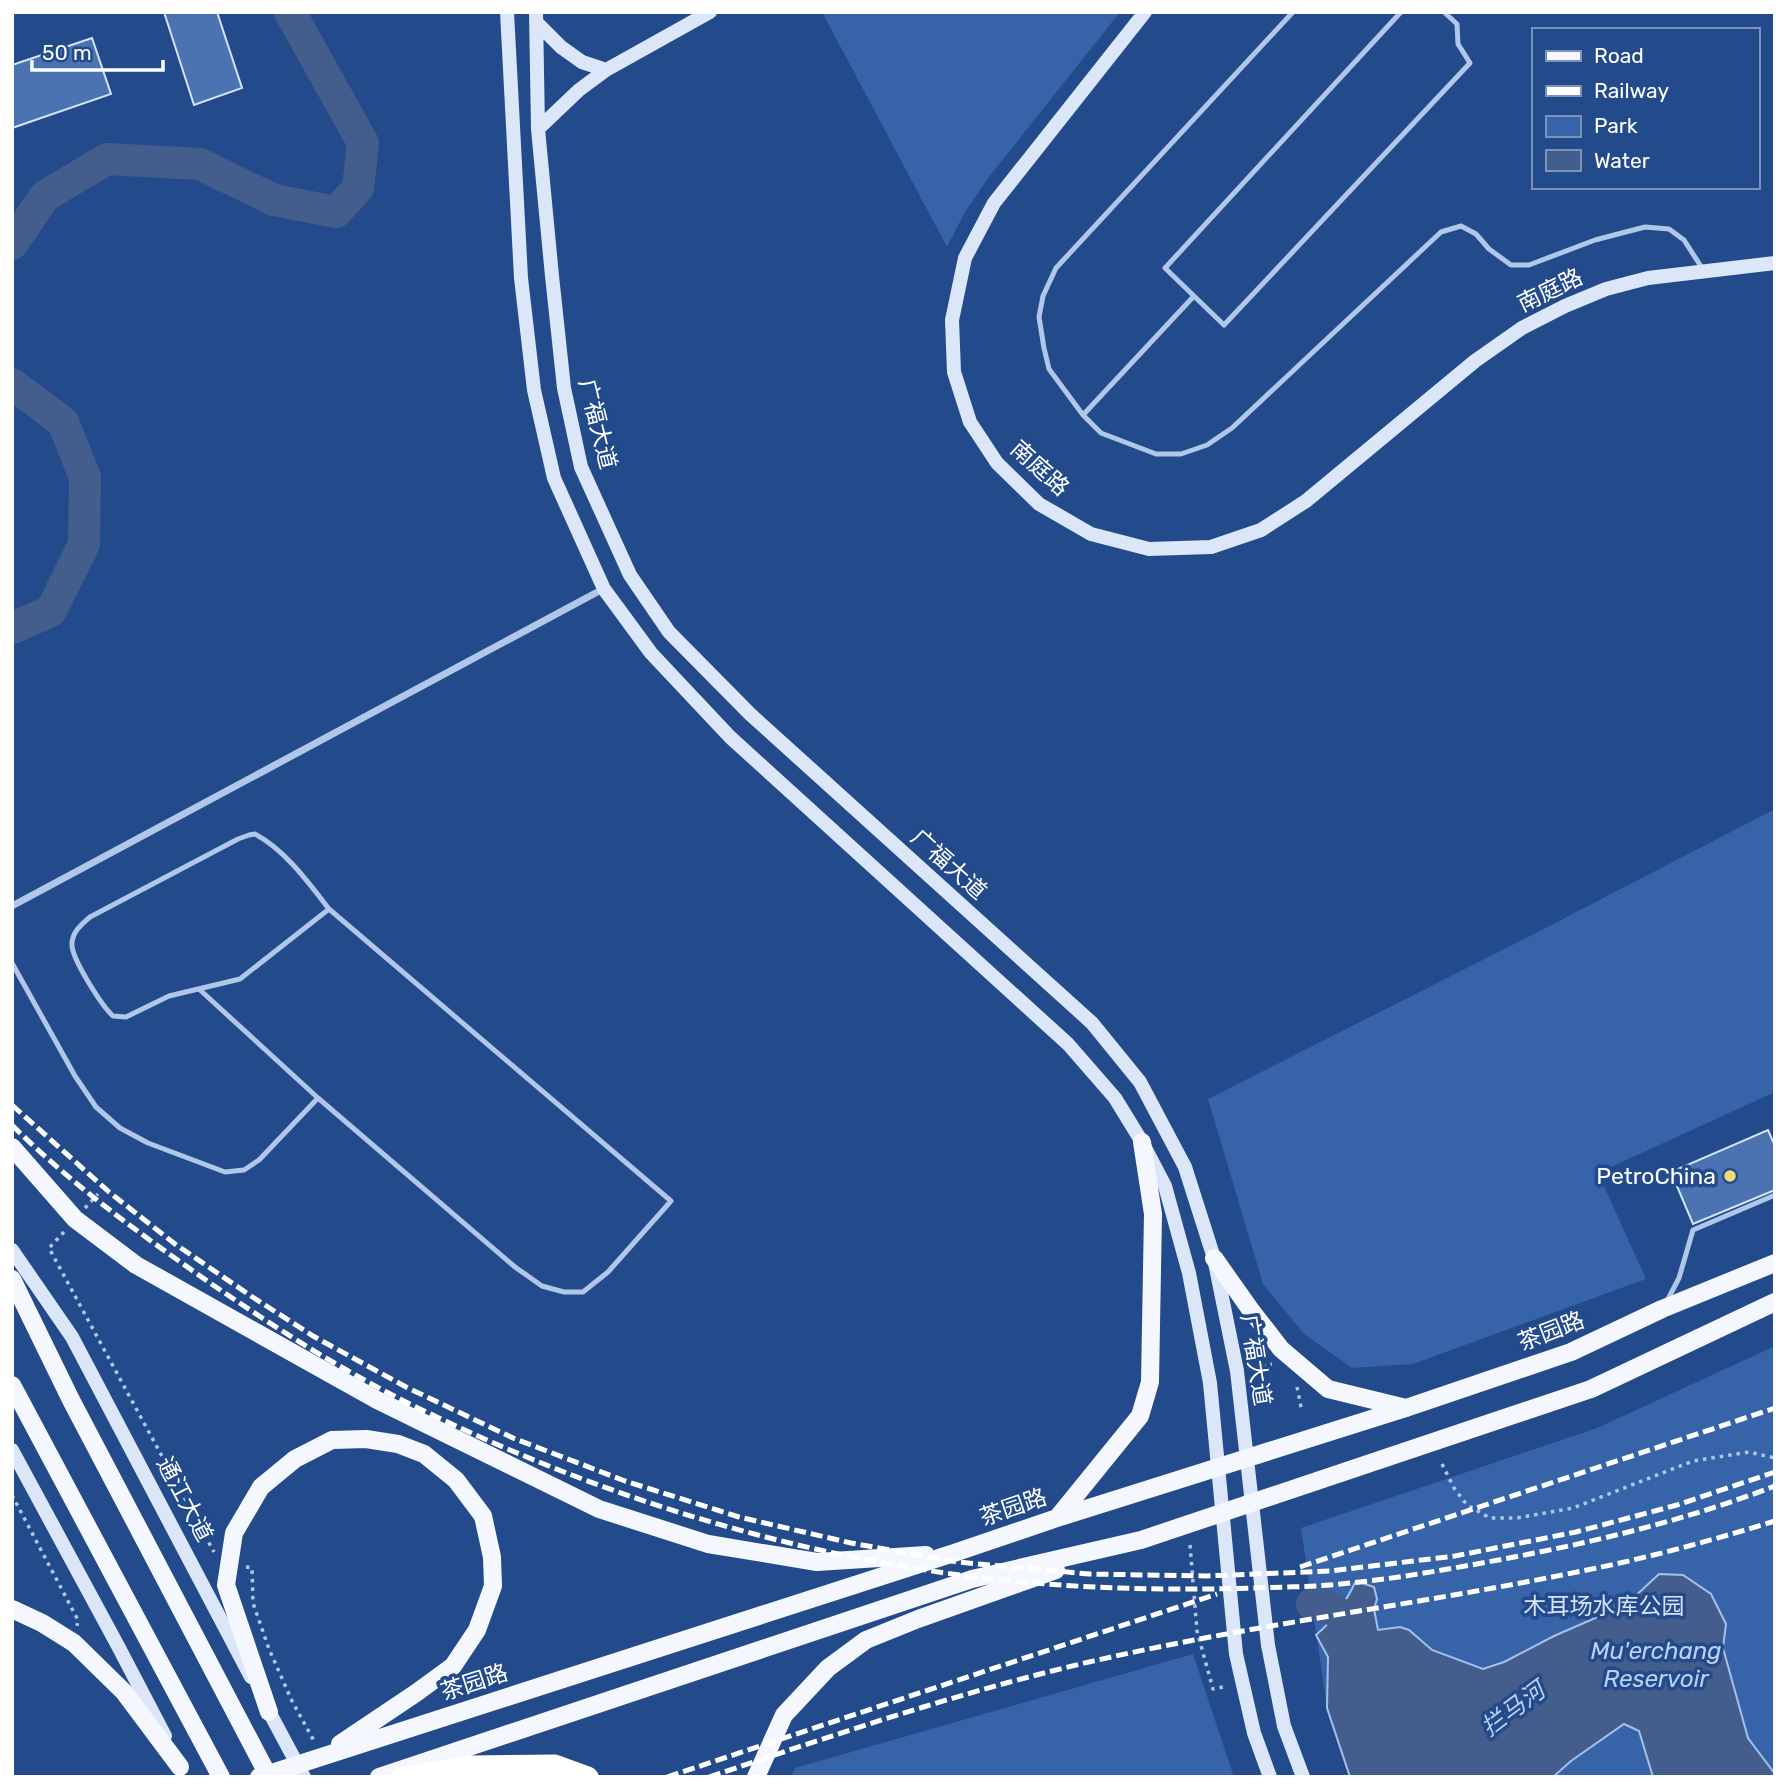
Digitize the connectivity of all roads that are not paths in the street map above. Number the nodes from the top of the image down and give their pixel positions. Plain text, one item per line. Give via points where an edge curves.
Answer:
1 (507, 12) edge
2 (710, 12) edge
3 (1145, 12) edge
4 (1293, 12) edge
5 (1401, 12) edge
6 (1444, 12) edge
7 (536, 17) edge
8 (606, 70) junction
9 (538, 129) junction
10 (1775, 263) edge
11 (1704, 271) junction
12 (1194, 296) junction
13 (1083, 415) junction
14 (604, 589) junction
15 (12, 906) edge
16 (330, 909) junction
17 (12, 963) edge
18 (199, 989) junction
19 (318, 1098) junction
20 (1142, 1142) junction
21 (12, 1147) edge
22 (1775, 1195) edge
23 (12, 1250) edge
24 (1214, 1258) junction
25 (1775, 1263) edge
26 (12, 1279) edge
27 (1775, 1302) edge
28 (1662, 1309) junction
29 (12, 1385) edge
30 (1406, 1408) junction
31 (12, 1451) edge
32 (1057, 1518) junction
33 (1141, 1540) junction
34 (954, 1553) junction
35 (12, 1609) edge
36 (269, 1712) junction
37 (319, 1750) junction
38 (183, 1772) edge
39 (221, 1777) edge
40 (259, 1777) edge
41 (269, 1777) edge
42 (304, 1777) edge
43 (379, 1777) edge
44 (403, 1777) edge
45 (588, 1777) edge
46 (756, 1777) edge
47 (1270, 1777) edge
48 (1303, 1777) edge

1 - 14 main road via 522,278 534,390 554,478
2 - 8 main road
3 - 11 main road, 南庭路 via 994,203 965,258 953,320 954,372 970,422 997,463 1039,504 1091,534 1149,549 1211,547 1261,530 1306,501 1475,361 1522,328 1606,289
4 - 13 lane via 1056,268 1043,296 1044,348 1049,369
5 - 12 lane via 1165,268
6 - 12 lane via 1457,24 1458,44 1471,63 1224,325
7 - 8 main road via 561,47 582,62
7 - 9 main road, 广福大道
8 - 9 main road
9 - 24 main road, 广福大道 via 564,388 581,467 630,575 669,632 750,714 1091,1023 1140,1082 1185,1167
10 - 11 main road, 南庭路
11 - 13 lane via 1684,240 1669,229 1645,227 1529,265 1511,265 1461,226 1441,232 1232,428 1207,445 1181,454 1156,454 1101,433
12 - 13 lane
14 - 15 street
14 - 20 main road via 651,653 730,737 1068,1044 1115,1098
16 - 18 lane via 240,979
16 - 18 lane via 292,864 255,834 90,917 78,928 72,943 75,957 113,1016 126,1017 169,996
16 - 19 lane via 671,1201 608,1272 583,1292 542,1286
17 - 19 lane via 96,1107 120,1128 148,1143 225,1172 244,1170
18 - 19 lane
20 - 32 main road via 1153,1214 1150,1382 1140,1416
20 - 47 main road via 1165,1186 1186,1261 1210,1383 1236,1654 1254,1733
21 - 34 main road via 75,1219 136,1265 377,1400 599,1509 708,1544 817,1562
22 - 28 lane via 1693,1230 1679,1278
23 - 36 main road, 通江大道 via 72,1337
24 - 30 main road via 1281,1349 1328,1389
24 - 48 main road, 广福大道 via 1237,1371 1268,1645 1284,1726
25 - 28 main road, 茶园路
26 - 41 main road
27 - 33 main road via 1591,1389
28 - 30 main road, 茶园路 via 1571,1352
29 - 39 main road
30 - 32 main road, 茶园路
31 - 38 main road
32 - 34 main road, 茶园路
33 - 43 main road via 972,1579
33 - 46 main road via 866,1640 828,1668 784,1715
34 - 37 main road, 茶园路
35 - 38 main road via 74,1643 124,1692
36 - 37 main road via 226,1585 234,1533 261,1487 295,1459 332,1440 366,1439 424,1454 456,1480 483,1516 493,1586 477,1630 453,1666
36 - 42 main road, 通江大道
37 - 40 main road, 茶园路
44 - 45 highway via 469,1766 555,1766

